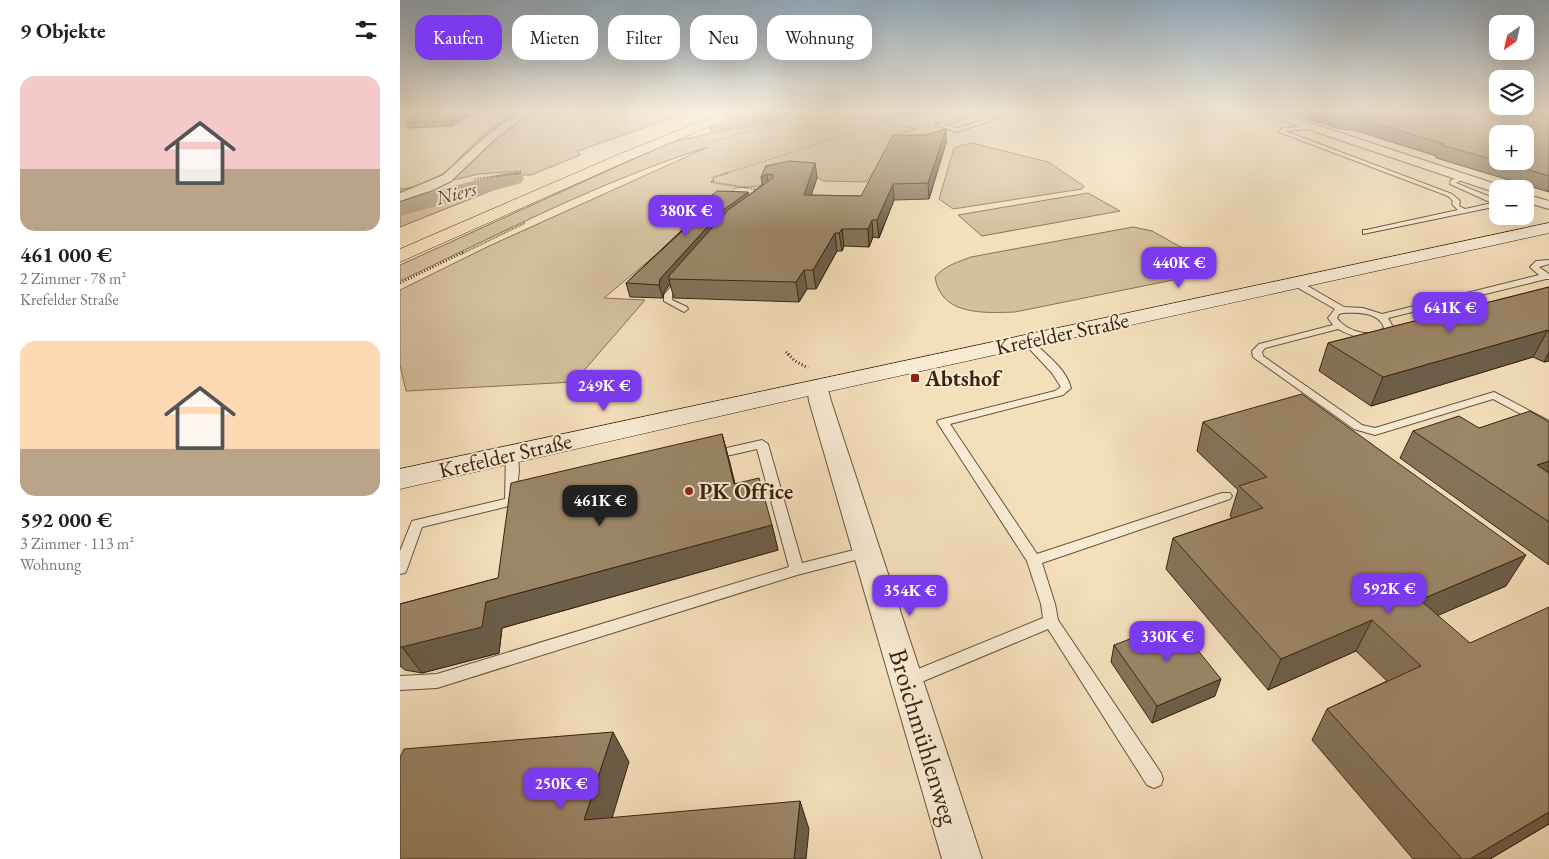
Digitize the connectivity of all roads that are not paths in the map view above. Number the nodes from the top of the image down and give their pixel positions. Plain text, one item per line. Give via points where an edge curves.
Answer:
1 (476, 151) edge
2 (612, 151) edge
3 (638, 151) edge
4 (1333, 151) edge
5 (1383, 151) edge
6 (1463, 177) junction
7 (1489, 186) edge
8 (400, 197) edge
9 (1534, 201) edge
10 (1549, 205) edge
11 (473, 207) dead end
12 (1465, 211) junction
13 (1549, 228) edge
14 (1366, 232) dead end
15 (400, 256) edge
16 (1549, 262) edge
17 (686, 274) edge
18 (1548, 277) edge
19 (1296, 283) junction
20 (684, 309) dead end
21 (1342, 310) junction
22 (1381, 317) junction
23 (1339, 326) junction
24 (1027, 341) junction
25 (814, 378) junction
26 (1549, 426) edge
27 (512, 454) junction
28 (703, 458) edge
29 (400, 479) edge
30 (538, 496) edge
31 (1226, 496) dead end
32 (509, 502) junction
33 (866, 552) junction
34 (1034, 560) junction
35 (400, 570) edge
36 (797, 570) junction
37 (1051, 621) junction
38 (906, 681) junction
39 (400, 684) edge
40 (1154, 779) dead end
41 (962, 859) edge

1 - 8 street via 447,178
2 - 11 highway
3 - 15 highway
4 - 12 lane via 1450,195 1457,201 1457,207
5 - 6 street
6 - 7 street
6 - 12 lane via 1453,184 1496,202
9 - 10 street
12 - 14 lane
13 - 19 street, Krefelder Straße
16 - 18 lane via 1534,267
17 - 20 lane via 668,295 668,302
18 - 22 lane
19 - 21 lane
19 - 24 street, Krefelder Straße
21 - 22 lane via 1357,310
21 - 23 lane via 1332,318
22 - 23 lane via 1390,329 1381,334 1355,333
23 - 26 lane via 1262,346 1257,351 1258,357 1358,427 1375,432 1494,395
24 - 25 street, Krefelder Straße
24 - 34 lane via 1056,371 1066,388 1059,393 943,422
25 - 27 street, Krefelder Straße
25 - 33 street, Broichmühlenweg
27 - 29 street, Krefelder Straße
27 - 32 lane
28 - 36 lane via 762,444
30 - 32 lane
31 - 34 lane
32 - 35 lane via 417,524
33 - 36 lane
33 - 38 street, Broichmühlenweg
34 - 37 lane
36 - 39 lane via 437,681
37 - 38 lane
37 - 40 lane
38 - 41 street, Broichmühlenweg

